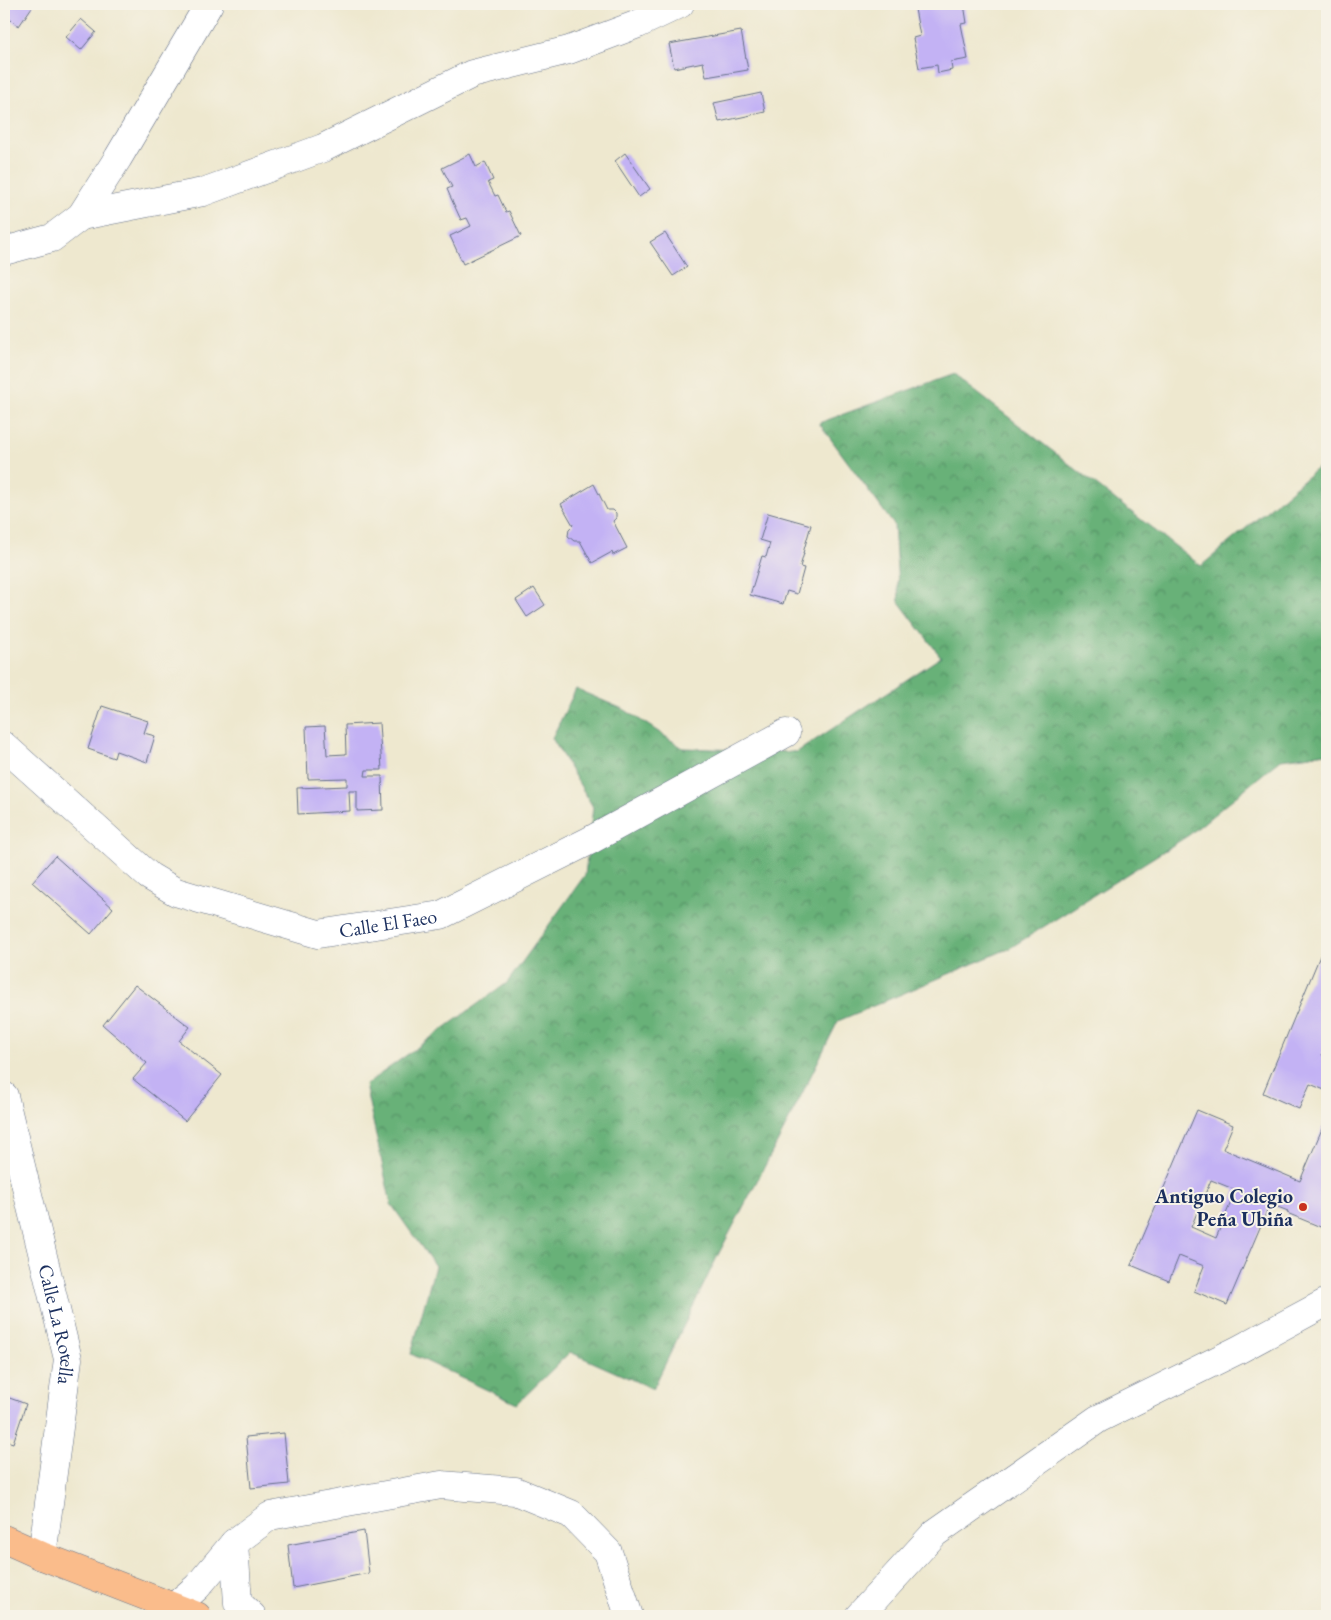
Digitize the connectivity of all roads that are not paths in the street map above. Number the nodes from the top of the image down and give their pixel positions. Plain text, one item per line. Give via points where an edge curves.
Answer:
1 (210, 4) edge
2 (680, 4) edge
3 (81, 216) junction
4 (4, 251) edge
5 (786, 733) dead end
6 (4, 746) edge
7 (4, 1096) edge
8 (1327, 1302) edge
9 (4, 1539) edge
10 (234, 1544) junction
11 (42, 1556) junction
12 (186, 1612) edge
13 (238, 1612) edge
14 (629, 1616) edge
15 (860, 1616) edge

1 - 3 street
2 - 3 street via 570,50 472,74 323,148 203,192
3 - 4 street via 52,238
5 - 6 street, Calle El Faeo via 589,841 440,915 318,934 176,892 149,876
7 - 11 street, Calle La Rotella via 68,1359
8 - 15 street via 1098,1419 935,1533
9 - 11 highway
10 - 12 street via 197,1587
10 - 13 street
10 - 14 street via 270,1516 441,1485 515,1491 571,1514 608,1552
11 - 12 highway

